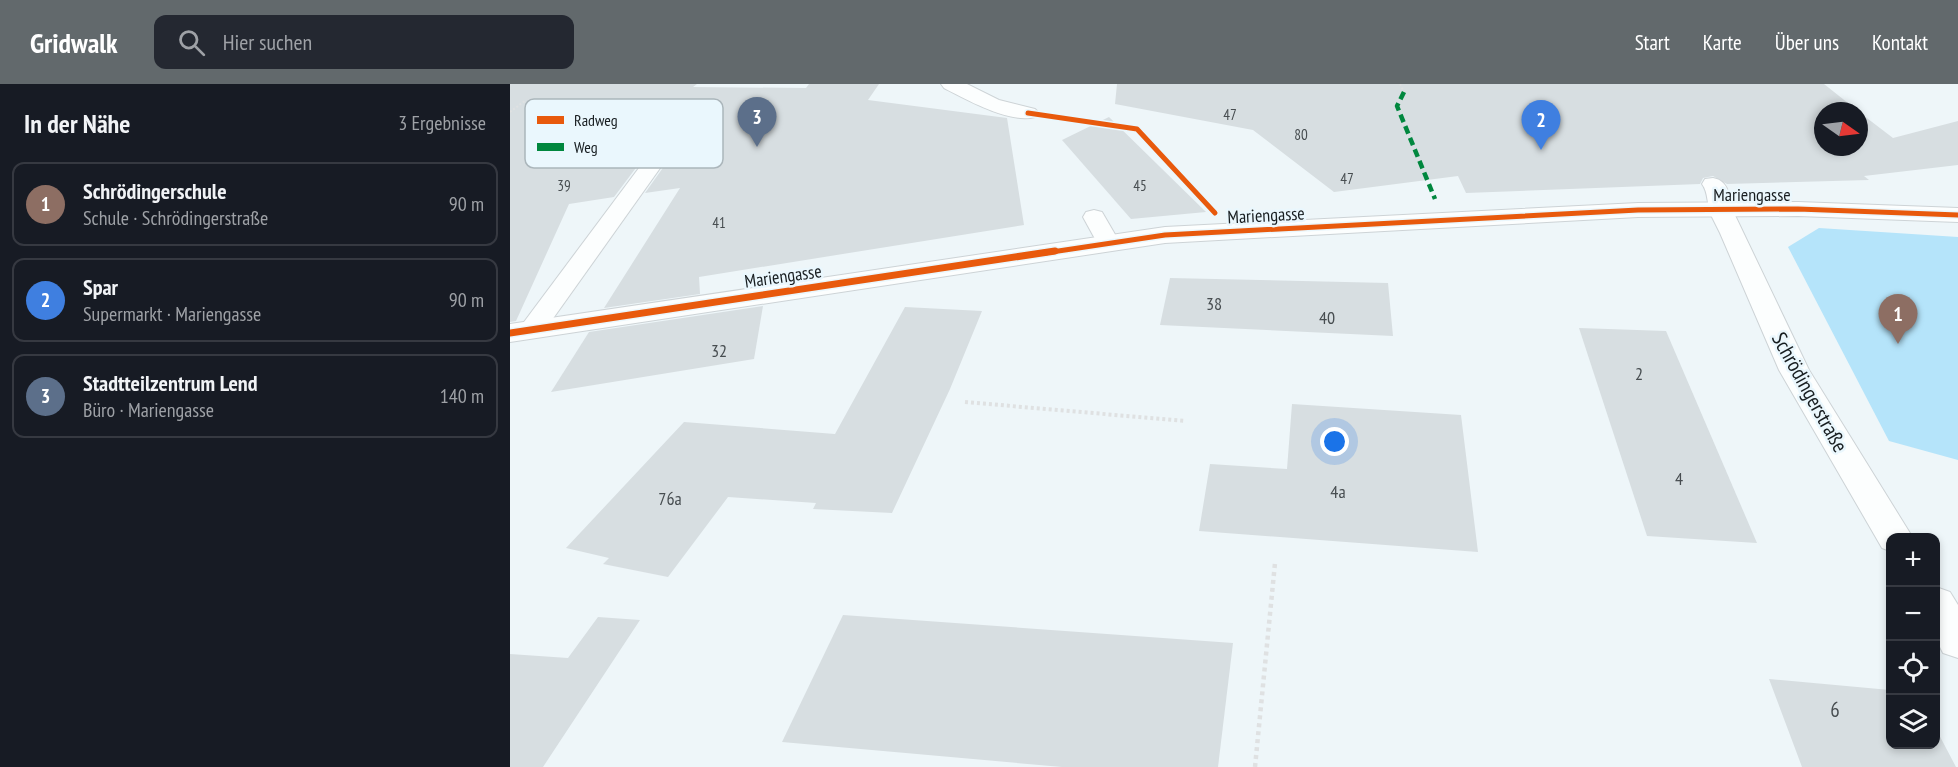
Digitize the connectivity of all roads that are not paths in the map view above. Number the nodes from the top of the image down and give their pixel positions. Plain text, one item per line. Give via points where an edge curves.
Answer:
1 (951, 84) edge
2 (1028, 112) dead end
3 (648, 168) edge
4 (1716, 196) junction
5 (1958, 215) edge
6 (1094, 217) dead end
7 (1108, 243) junction
8 (522, 331) edge
9 (1893, 533) edge
10 (1940, 612) edge
11 (1958, 640) edge

1 - 2 street via 992,104
3 - 8 lane, Mariengasse
4 - 5 street, Mariengasse
4 - 7 street, Mariengasse via 1638,210 1165,235
4 - 9 street, Schrödingerstraße via 1794,370
6 - 7 lane
7 - 8 street, Mariengasse
10 - 11 street

